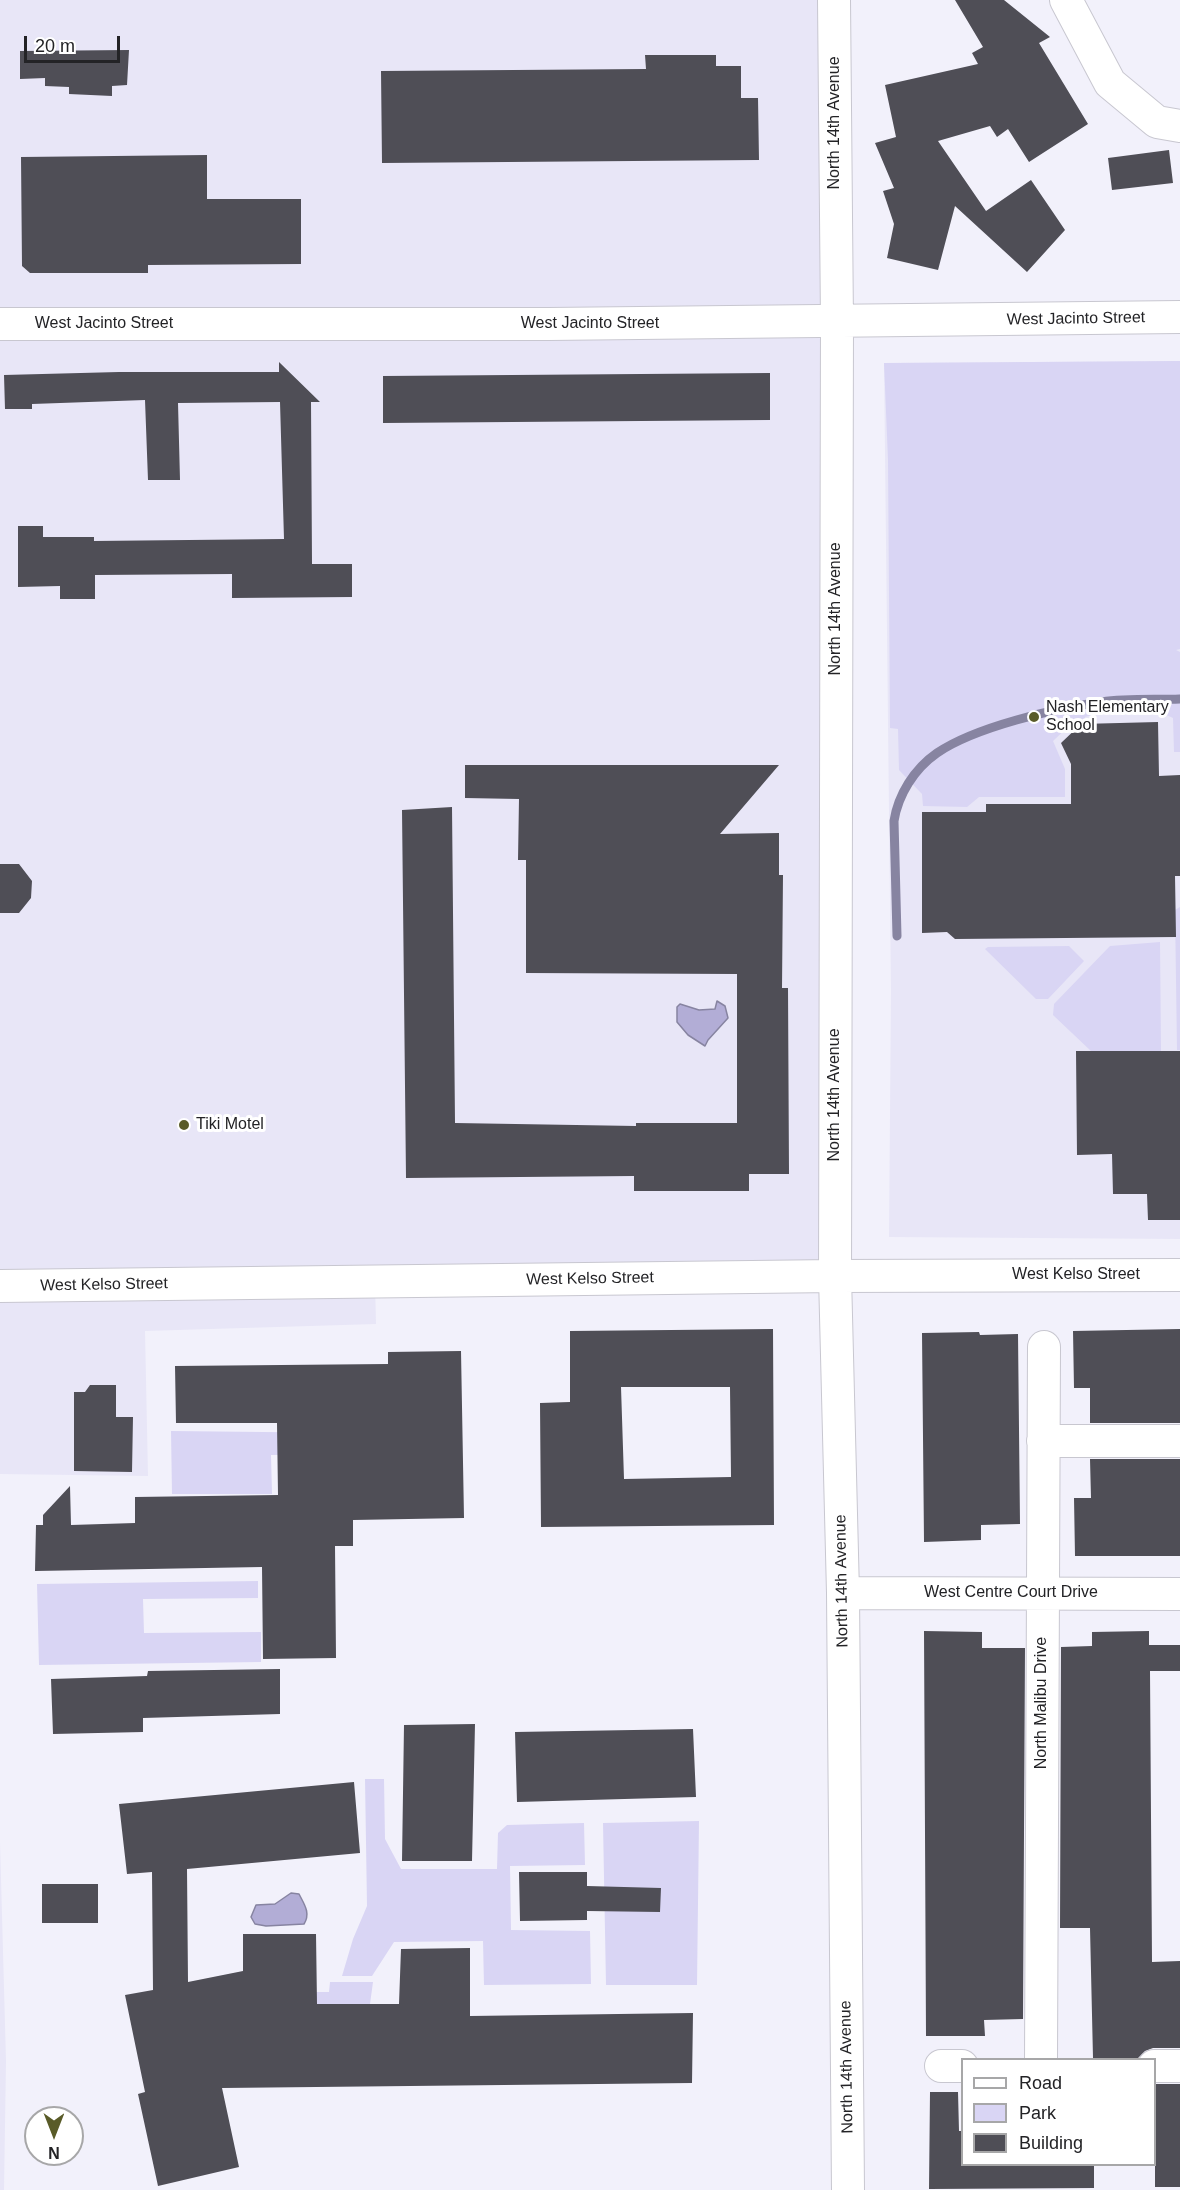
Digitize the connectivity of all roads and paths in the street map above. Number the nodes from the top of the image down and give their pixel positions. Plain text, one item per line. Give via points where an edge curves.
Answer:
1 (834, 0) edge
2 (1066, 0) edge
3 (1180, 126) edge
4 (1180, 317) edge
5 (837, 322) junction
6 (0, 324) edge
7 (1180, 1275) edge
8 (835, 1276) junction
9 (0, 1286) edge
10 (1044, 1347) dead end
11 (1043, 1441) junction
12 (1180, 1441) edge
13 (843, 1593) junction
14 (1043, 1593) junction
15 (1180, 1594) edge
16 (1041, 2058) edge
17 (1156, 2066) edge
18 (1180, 2066) edge
19 (848, 2190) edge

1 - 5 street, North 14th Avenue
2 - 3 street via 1110,83 1157,122
4 - 5 street, West Jacinto Street
5 - 6 street, West Jacinto Street
5 - 8 street, North 14th Avenue
7 - 8 street, West Kelso Street
8 - 9 street, West Kelso Street
8 - 13 street, North 14th Avenue
10 - 11 street, North Malibu Drive
11 - 12 street
11 - 14 street, North Malibu Drive
13 - 14 street, West Centre Court Drive
13 - 19 street, North 14th Avenue
14 - 15 street, West Centre Court Drive
14 - 16 street, North Malibu Drive
17 - 18 street

